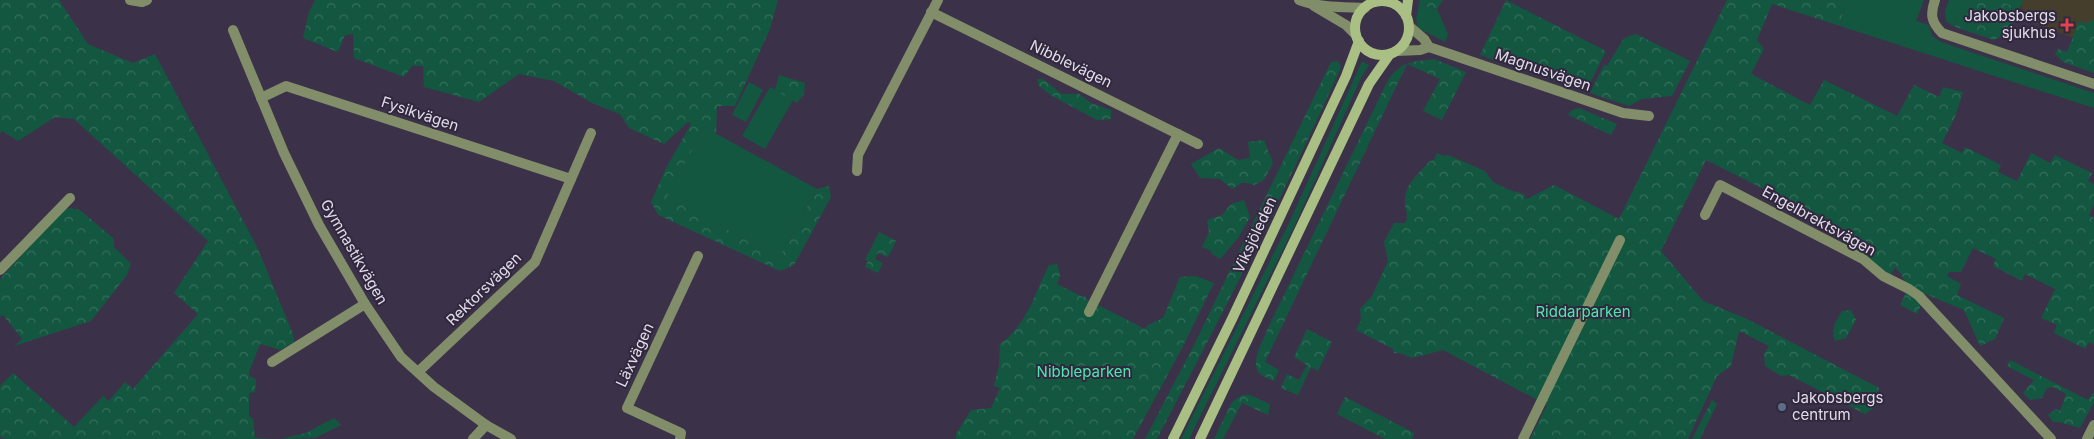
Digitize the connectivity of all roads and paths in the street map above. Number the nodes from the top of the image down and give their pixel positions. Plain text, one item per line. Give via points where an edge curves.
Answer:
1 (130, 0) edge
2 (147, 0) edge
3 (938, 0) edge
4 (1299, 0) edge
5 (1408, 0) edge
6 (1935, 0) edge
7 (1375, 1) edge
8 (1311, 4) junction
9 (1365, 8) junction
10 (931, 12) junction
11 (1408, 21) junction
12 (233, 30) dead end
13 (1357, 38) junction
14 (1429, 47) junction
15 (1393, 52) junction
16 (2094, 84) edge
17 (260, 98) junction
18 (1649, 116) dead end
19 (591, 133) dead end
20 (1178, 134) junction
21 (1198, 144) dead end
22 (857, 171) dead end
23 (571, 179) junction
24 (70, 198) dead end
25 (1705, 215) dead end
26 (1620, 240) dead end
27 (698, 256) dead end
28 (0, 270) edge
29 (365, 304) junction
30 (1088, 312) dead end
31 (272, 362) dead end
32 (418, 372) junction
33 (2094, 424) edge
34 (486, 425) junction
35 (472, 439) edge
36 (512, 439) edge
37 (680, 439) edge
38 (1174, 439) edge
39 (1200, 439) edge
40 (1524, 439) edge
41 (2051, 439) edge
42 (2086, 439) edge

1 - 2 street
3 - 10 street
4 - 8 street
5 - 11 main road
6 - 16 street via 1932,20 1942,33
7 - 9 main road
7 - 11 main road via 1396,5
8 - 9 street
8 - 13 street via 1346,25
9 - 13 main road via 1356,25
10 - 20 street, Nibblevägen
10 - 22 street via 858,155
11 - 14 street, Magnusvägen
11 - 15 main road via 1408,36 1403,46
12 - 17 street, Gymnastikvägen
13 - 15 main road via 1368,51 1382,55
13 - 38 main road, Viksjöleden via 1346,76
14 - 15 street, Magnusvägen
14 - 18 street, Magnusvägen via 1623,113
15 - 39 main road via 1369,84
17 - 23 street, Fysikvägen via 286,86
17 - 29 street, Gymnastikvägen via 319,225
19 - 23 street, Rektorsvägen
20 - 21 street, Nibblevägen
20 - 30 street
23 - 32 street, Rektorsvägen via 535,262
24 - 28 street
25 - 41 street, Engelbrektsvägen via 1720,185 1863,258 1883,276 1918,296
26 - 40 street
27 - 37 street, Läxvägen via 627,408 681,433
29 - 31 street
29 - 32 street, Gymnastikvägen via 400,357
32 - 34 street, Gymnastikvägen
33 - 42 street
34 - 35 street
34 - 36 street, Gymnastikvägen

